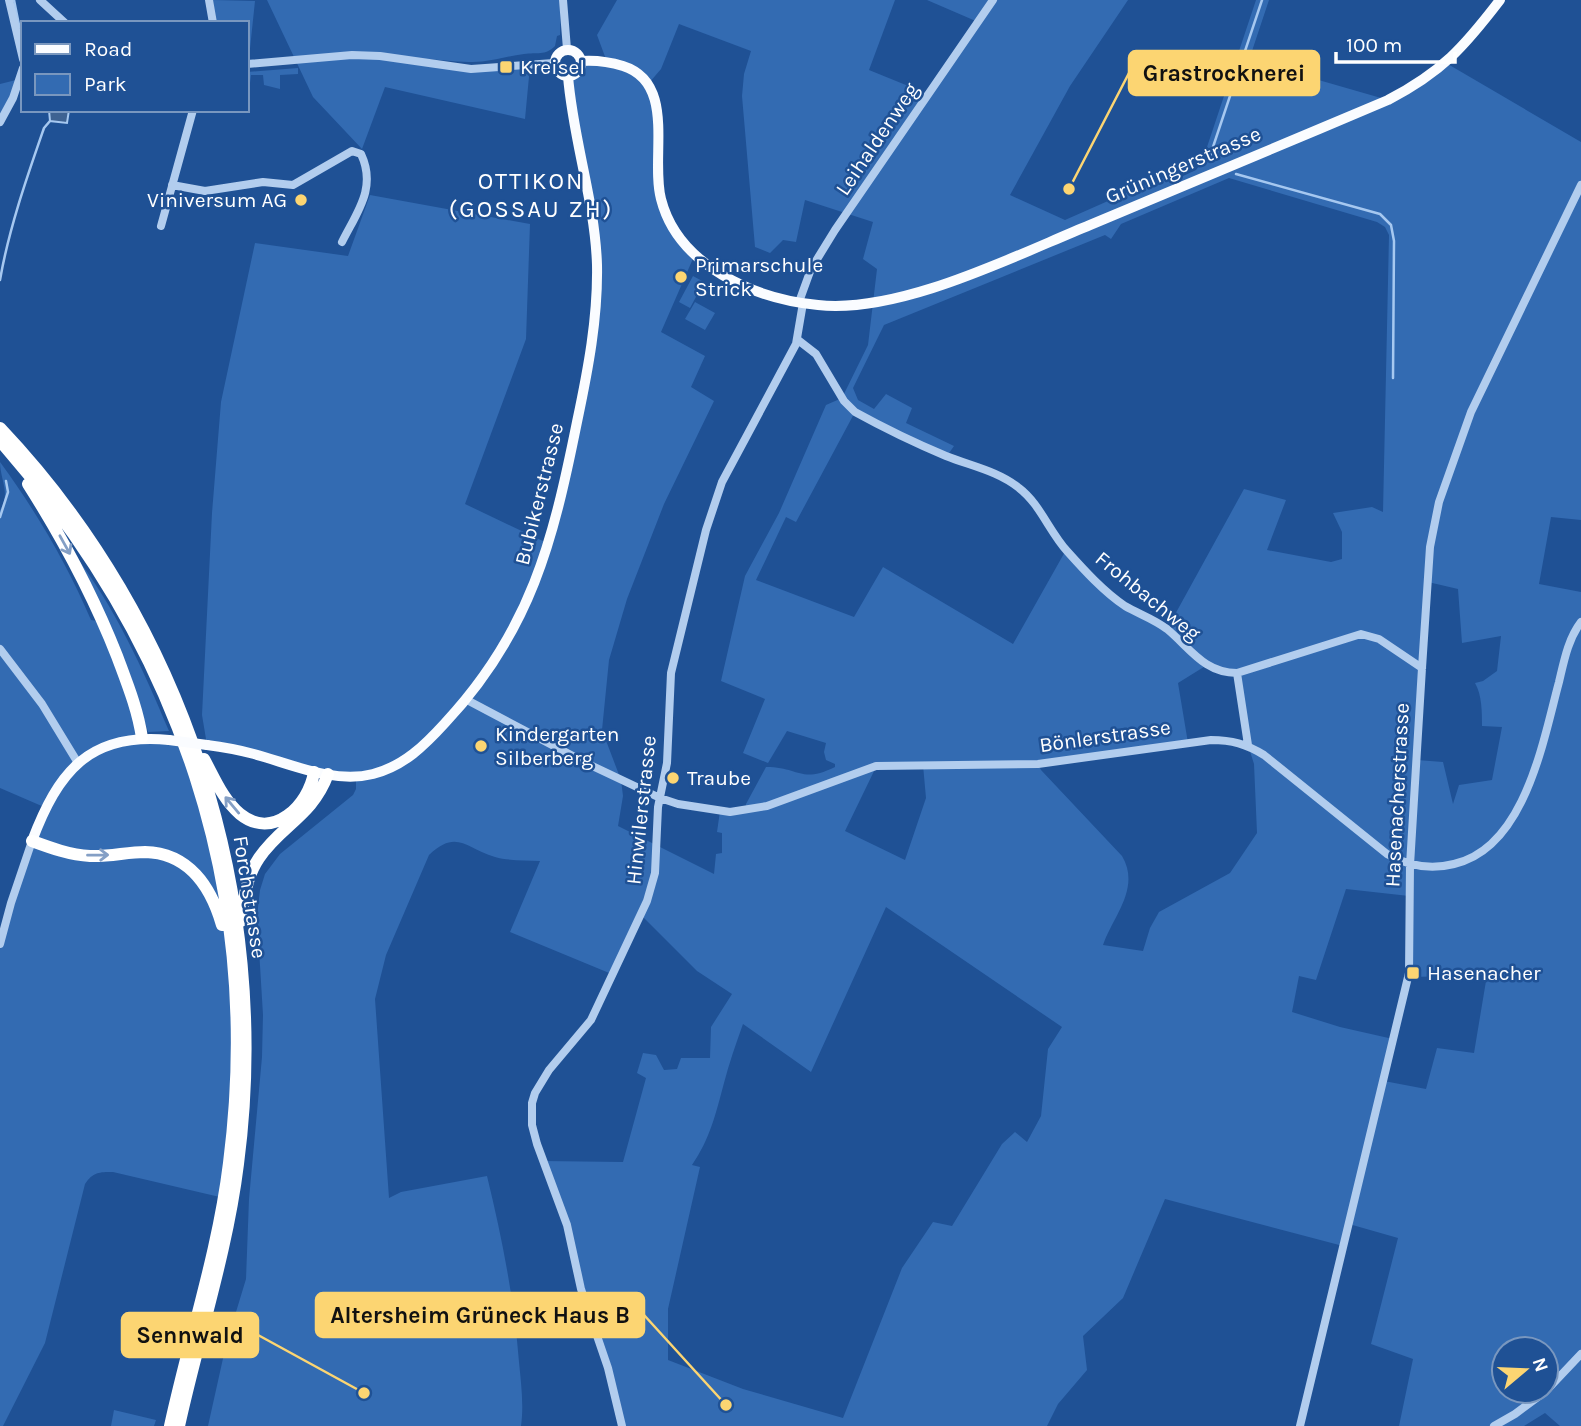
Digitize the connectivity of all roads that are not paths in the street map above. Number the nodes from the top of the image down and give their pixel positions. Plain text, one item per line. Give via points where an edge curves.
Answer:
1 (9, 0) edge
2 (40, 0) edge
3 (209, 0) edge
4 (563, 0) edge
5 (993, 0) edge
6 (1500, 0) edge
7 (63, 21) edge
8 (213, 21) edge
9 (21, 43) edge
10 (568, 49) junction
11 (581, 61) junction
12 (554, 63) junction
13 (248, 64) edge
14 (21, 74) edge
15 (568, 76) junction
16 (192, 112) edge
17 (0, 122) edge
18 (172, 185) junction
19 (1581, 185) edge
20 (161, 226) dead end
21 (342, 242) dead end
22 (801, 303) junction
23 (798, 340) junction
24 (0, 428) edge
25 (2, 443) edge
26 (1581, 622) edge
27 (0, 649) edge
28 (1422, 668) junction
29 (1237, 673) junction
30 (467, 700) junction
31 (187, 727) junction
32 (142, 738) junction
33 (1248, 745) junction
34 (78, 763) junction
35 (314, 772) junction
36 (328, 774) junction
37 (660, 798) junction
38 (32, 841) junction
39 (1410, 865) junction
40 (239, 939) junction
41 (0, 944) edge
42 (233, 960) junction
43 (1581, 1354) edge
44 (1560, 1376) edge
45 (1527, 1405) edge
46 (170, 1426) edge
47 (179, 1426) edge
48 (622, 1426) edge
49 (1300, 1426) edge
50 (1494, 1426) edge

1 - 9 street
2 - 7 street
3 - 8 street
4 - 10 street
5 - 22 street, Leihaldenweg via 835,230 811,269
6 - 22 main road, Grüningerstrasse via 1446,63 1388,100 973,274 864,304
10 - 11 main road
10 - 12 main road via 558,54
11 - 15 main road via 580,69
11 - 22 main road, Grüningerstrasse via 625,66 651,87 657,106 660,197 670,222 690,249 738,284
12 - 13 street via 462,69 352,55
12 - 15 main road via 559,73
14 - 17 street
15 - 30 main road, Bubikerstrasse via 595,231 596,307 590,352 570,459 536,582 499,653
16 - 18 street
18 - 20 street
18 - 21 street via 205,191 263,182 293,186 352,151 361,154 367,168 367,194
19 - 28 street, Hasenacherstrasse via 1476,400 1439,502 1430,547
22 - 23 street, Hinwilerstrasse
23 - 29 street, Frohbachweg via 820,358 852,410 1010,481 1033,502 1066,550 1106,590 1167,629 1207,666
23 - 37 street, Hinwilerstrasse via 714,503 671,668 667,764
24 - 31 highway, Forchstrasse via 60,499 112,574 151,644
25 -> 32 highway via 47,513 91,597 127,685
25 - 42 highway, Forchstrasse via 97,566 161,686 207,817
26 - 39 street via 1569,645 1525,796 1508,824 1491,844 1462,862
27 - 34 street via 43,704
28 - 29 street via 1380,639 1361,634
28 - 39 street, Hasenacherstrasse
29 - 33 street
30 - 36 main road, Bubikerstrasse via 422,748 389,768 364,775
30 - 37 street, Bönlerstrasse
35 -> 31 highway via 308,793 290,814 270,823 251,820 226,798
31 - 40 highway, Forchstrasse via 219,827
32 - 34 main road, Bubikerstrasse via 108,745
32 - 35 main road, Bubikerstrasse, bridge via 256,754
33 - 37 street, Bönlerstrasse via 1211,740 1038,764 876,766 745,811 715,811
33 - 39 street, Bönlerstrasse via 1376,846
34 - 38 main road, Bubikerstrasse via 50,797
35 - 36 main road, Bubikerstrasse
36 - 40 highway via 310,808 270,845 253,869
37 - 48 street, Hinwilerstrasse via 654,873 642,915 590,1020 538,1086 531,1114 542,1161 570,1235 580,1289 608,1368
38 - 41 street, Bubikerstrasse
38 -> 42 highway via 78,855 150,852 182,863 210,892
39 - 49 street, Hasenacherstrasse via 1410,963 1405,995
40 - 47 highway, Forchstrasse via 246,1041 238,1163 221,1259
42 - 46 highway, Forchstrasse via 237,1062 229,1165 217,1237
43 - 44 street
45 - 50 street

